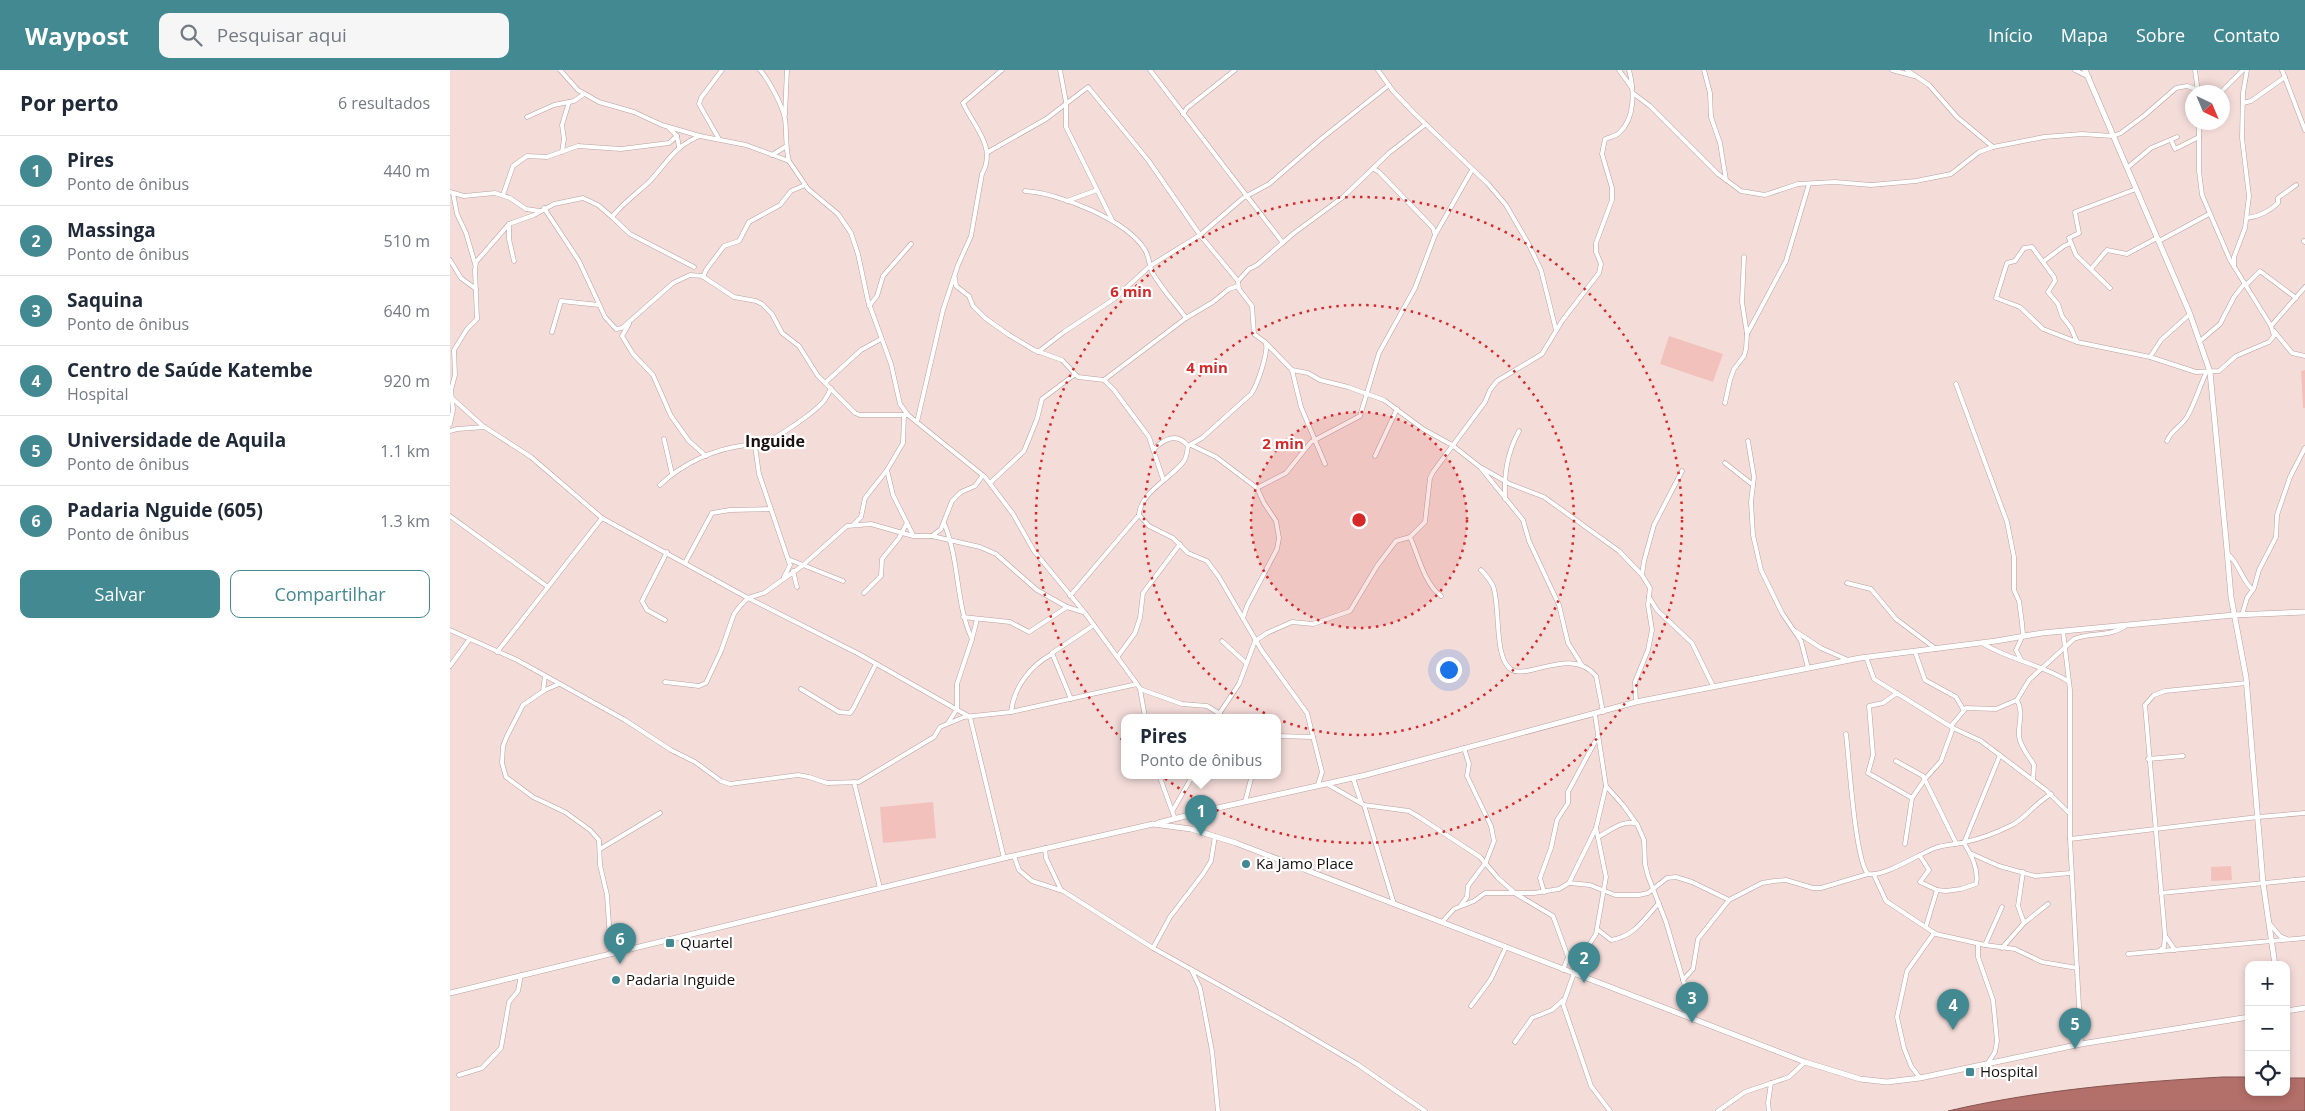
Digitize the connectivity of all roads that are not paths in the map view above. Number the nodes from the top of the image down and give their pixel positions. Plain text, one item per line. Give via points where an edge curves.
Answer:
1 (560, 70) edge
2 (722, 70) edge
3 (760, 70) edge
4 (787, 70) edge
5 (1002, 70) edge
6 (1060, 70) edge
7 (1150, 70) edge
8 (1235, 70) edge
9 (1378, 70) edge
10 (1619, 70) edge
11 (1629, 70) edge
12 (1704, 70) edge
13 (1892, 70) edge
14 (1907, 70) edge
15 (2075, 70) edge
16 (2086, 70) edge
17 (2195, 70) edge
18 (2245, 70) edge
19 (2282, 70) edge
20 (1916, 76) junction
21 (2089, 77) junction
22 (2285, 77) junction
23 (1389, 85) junction
24 (2197, 85) edge
25 (2229, 85) edge
26 (2185, 86) edge
27 (1632, 88) junction
28 (584, 94) junction
29 (1634, 94) junction
30 (569, 102) junction
31 (1066, 102) junction
32 (2243, 103) junction
33 (1183, 114) junction
34 (785, 116) junction
35 (527, 117) dead end
36 (1426, 124) junction
37 (667, 126) junction
38 (2199, 130) edge
39 (2305, 130) edge
40 (677, 136) junction
41 (700, 136) junction
42 (2113, 136) junction
43 (2177, 137) dead end
44 (2199, 137) junction
45 (719, 139) junction
46 (2170, 140) junction
47 (679, 147) junction
48 (785, 147) junction
49 (1993, 147) junction
50 (562, 152) junction
51 (988, 152) junction
52 (772, 155) junction
53 (789, 162) junction
54 (2127, 168) junction
55 (1374, 169) junction
56 (1472, 170) junction
57 (1726, 180) junction
58 (1808, 184) junction
59 (805, 185) junction
60 (2296, 185) dead end
61 (2136, 189) junction
62 (1097, 190) junction
63 (1025, 191) dead end
64 (451, 193) edge
65 (503, 195) junction
66 (1247, 196) junction
67 (1067, 201) junction
68 (542, 210) junction
69 (2209, 214) junction
70 (612, 217) junction
71 (2246, 218) junction
72 (1112, 220) junction
73 (509, 224) junction
74 (1200, 235) junction
75 (1436, 236) junction
76 (2158, 240) junction
77 (1283, 243) junction
78 (2071, 243) junction
79 (910, 244) dead end
80 (1744, 257) dead end
81 (450, 260) edge
82 (514, 261) dead end
83 (2044, 261) junction
84 (475, 264) junction
85 (1150, 266) junction
86 (2234, 266) junction
87 (694, 267) dead end
88 (2091, 269) junction
89 (955, 275) junction
90 (703, 276) junction
91 (1238, 283) junction
92 (2245, 284) junction
93 (2305, 287) edge
94 (2110, 288) dead end
95 (476, 289) junction
96 (2296, 298) junction
97 (599, 305) junction
98 (870, 306) junction
99 (2190, 314) junction
100 (1186, 318) junction
101 (630, 321) junction
102 (2271, 326) junction
103 (1556, 330) junction
104 (2274, 331) junction
105 (552, 332) dead end
106 (1746, 334) junction
107 (881, 339) junction
108 (2200, 341) junction
109 (1265, 342) junction
110 (2078, 342) junction
111 (1038, 352) junction
112 (2305, 356) edge
113 (2150, 357) junction
114 (1292, 370) junction
115 (2208, 372) junction
116 (1074, 375) junction
117 (1104, 380) junction
118 (825, 383) junction
119 (1956, 384) dead end
120 (831, 388) junction
121 (1366, 393) junction
122 (451, 398) edge
123 (1725, 403) dead end
124 (1397, 409) junction
125 (906, 415) junction
126 (917, 422) junction
127 (450, 424) edge
128 (487, 428) junction
129 (450, 431) edge
130 (1520, 431) dead end
131 (664, 439) dead end
132 (1314, 441) junction
133 (1748, 441) dead end
134 (2166, 441) dead end
135 (1452, 444) junction
136 (1190, 445) junction
137 (755, 446) junction
138 (2305, 448) edge
139 (1154, 449) junction
140 (706, 456) junction
141 (1375, 456) dead end
142 (1725, 463) dead end
143 (1325, 464) dead end
144 (1480, 467) junction
145 (887, 470) junction
146 (1682, 471) dead end
147 (672, 474) junction
148 (983, 475) junction
149 (1163, 479) junction
150 (1504, 480) junction
151 (990, 484) junction
152 (660, 485) dead end
153 (1753, 485) junction
154 (1257, 488) junction
155 (1505, 498) junction
156 (771, 509) junction
157 (1139, 515) junction
158 (450, 516) edge
159 (602, 518) junction
160 (906, 522) junction
161 (944, 523) junction
162 (853, 524) junction
163 (900, 533) junction
164 (913, 536) junction
165 (932, 536) junction
166 (1410, 537) junction
167 (952, 541) junction
168 (1180, 544) junction
169 (667, 552) junction
170 (2228, 554) junction
171 (788, 559) junction
172 (685, 563) junction
173 (802, 566) junction
174 (1481, 570) dead end
175 (794, 571) junction
176 (1642, 575) junction
177 (783, 579) junction
178 (843, 582) dead end
179 (1847, 583) dead end
180 (548, 587) junction
181 (797, 587) dead end
182 (2253, 590) junction
183 (864, 593) dead end
184 (1070, 596) junction
185 (1441, 596) dead end
186 (1649, 597) junction
187 (748, 598) junction
188 (1247, 606) junction
189 (1067, 607) junction
190 (1238, 609) junction
191 (2305, 612) edge
192 (1085, 613) junction
193 (2242, 615) junction
194 (2234, 616) junction
195 (963, 617) junction
196 (1243, 618) junction
197 (665, 620) dead end
198 (977, 620) junction
199 (1094, 625) junction
200 (2124, 627) junction
201 (450, 630) edge
202 (1794, 630) junction
203 (2063, 630) junction
204 (2023, 635) junction
205 (972, 639) junction
206 (469, 640) junction
207 (1222, 641) dead end
208 (1255, 641) junction
209 (1982, 643) junction
210 (2066, 647) junction
211 (1936, 649) junction
212 (1251, 651) junction
213 (1262, 651) junction
214 (497, 652) junction
215 (1915, 652) junction
216 (1052, 654) junction
217 (1118, 656) junction
218 (1866, 657) junction
219 (1848, 660) junction
220 (2021, 660) junction
221 (1246, 663) junction
222 (876, 664) junction
223 (450, 666) edge
224 (1582, 666) junction
225 (1808, 668) junction
226 (2042, 668) junction
227 (545, 676) junction
228 (2068, 681) junction
229 (665, 682) dead end
230 (2247, 682) junction
231 (559, 684) junction
232 (1137, 684) junction
233 (1713, 686) junction
234 (801, 689) dead end
235 (1140, 689) junction
236 (542, 693) junction
237 (1897, 693) junction
238 (1070, 699) junction
239 (2017, 700) junction
240 (1636, 702) junction
241 (957, 709) junction
242 (1963, 709) junction
243 (1011, 712) junction
244 (1603, 712) junction
245 (1146, 714) edge
246 (1217, 714) edge
247 (1220, 714) edge
248 (1595, 715) junction
249 (970, 717) junction
250 (946, 725) junction
251 (1952, 727) junction
252 (1846, 734) dead end
253 (1281, 736) edge
254 (1313, 736) junction
255 (1597, 738) junction
256 (1464, 748) junction
257 (2000, 756) junction
258 (2183, 756) dead end
259 (2148, 759) junction
260 (1896, 761) dead end
261 (1366, 775) junction
262 (1353, 778) junction
263 (1161, 779) edge
264 (1191, 779) edge
265 (1251, 779) edge
266 (1925, 779) junction
267 (2033, 780) junction
268 (854, 782) junction
269 (1326, 783) junction
270 (1318, 785) junction
271 (1355, 785) junction
272 (1606, 786) junction
273 (2050, 794) junction
274 (1912, 798) junction
275 (1245, 802) junction
276 (1362, 804) junction
277 (1173, 810) junction
278 (2068, 812) junction
279 (660, 813) dead end
280 (2305, 813) edge
281 (2258, 817) junction
282 (1176, 819) junction
283 (1153, 824) junction
284 (1637, 824) junction
285 (1596, 828) junction
286 (2156, 829) junction
287 (1215, 836) junction
288 (1598, 837) junction
289 (2070, 839) junction
290 (1956, 843) junction
291 (1964, 843) junction
292 (1905, 844) dead end
293 (1045, 848) junction
294 (600, 849) junction
295 (1970, 853) junction
296 (1014, 856) junction
297 (1920, 856) junction
298 (1004, 858) junction
299 (1486, 862) junction
300 (2023, 872) junction
301 (2071, 873) junction
302 (1868, 874) junction
303 (1874, 875) junction
304 (2305, 879) edge
305 (1569, 883) junction
306 (2264, 883) junction
307 (880, 888) junction
308 (1654, 888) junction
309 (1937, 890) junction
310 (1063, 891) junction
311 (1544, 892) junction
312 (1603, 892) junction
313 (2161, 893) junction
314 (1516, 894) junction
315 (1729, 900) junction
316 (1659, 903) junction
317 (1394, 904) junction
318 (2048, 904) dead end
319 (1461, 905) junction
320 (2002, 907) dead end
321 (1442, 922) junction
322 (2024, 923) junction
323 (2269, 923) junction
324 (1926, 926) junction
325 (1597, 929) junction
326 (1934, 933) junction
327 (2165, 935) junction
328 (2305, 938) edge
329 (2289, 940) junction
330 (2271, 942) junction
331 (1978, 944) junction
332 (1985, 945) junction
333 (1506, 947) junction
334 (1153, 948) junction
335 (2002, 948) junction
336 (2175, 950) junction
337 (2159, 951) junction
338 (611, 954) junction
339 (2128, 954) dead end
340 (2274, 961) edge
341 (2077, 968) junction
342 (1563, 970) junction
343 (1192, 971) junction
344 (1573, 974) junction
345 (520, 976) junction
346 (1683, 980) junction
347 (450, 993) edge
348 (1563, 1000) junction
349 (1471, 1006) dead end
350 (2305, 1008) edge
351 (2290, 1010) edge
352 (2245, 1018) edge
353 (1695, 1020) junction
354 (1515, 1042) dead end
355 (2082, 1044) junction
356 (1804, 1062) junction
357 (1988, 1063) junction
358 (459, 1075) dead end
359 (1920, 1078) junction
360 (1771, 1083) junction
361 (1218, 1111) edge
362 (1425, 1111) edge
363 (1610, 1111) edge
364 (1718, 1111) edge
365 (1769, 1111) edge

1 - 28 street
2 - 45 street via 699,104
3 - 34 street
4 - 34 street
5 - 51 street via 963,103
6 - 31 street
7 - 33 street
8 - 33 street
9 - 23 street
10 - 27 street
11 - 27 street
12 - 57 street via 1710,93 1710,117 1720,143
13 - 20 street
14 - 20 street
15 - 21 street
16 - 21 street
17 - 24 street
18 - 25 street
18 - 32 street
19 - 22 street
20 - 49 street
21 - 42 street
22 - 32 street via 2251,101
22 - 39 street
23 - 36 street
23 - 66 street via 1269,184
26 - 42 street via 2176,88 2145,115
27 - 29 street
28 - 30 street
28 - 37 street
29 - 57 street
29 - 103 street via 1624,127 1618,135 1605,140 1602,147 1612,200 1596,243 1599,273
30 - 35 street via 544,108
30 - 50 street via 562,125
31 - 51 street via 1046,119
31 - 62 street via 1066,126
31 - 74 street via 1088,87 1148,160
32 - 71 street via 2242,138 2249,196
33 - 66 street
34 - 48 street
36 - 55 street
36 - 56 street
37 - 40 street
37 - 41 street
38 - 44 street
40 - 47 street
40 - 50 street via 669,143 618,150 578,146
41 - 45 street
41 - 47 street
42 - 49 street via 2044,137
42 - 54 street
43 - 46 street
44 - 46 street via 2175,149
44 - 69 street via 2202,195
45 - 52 street
46 - 54 street via 2151,148
47 - 70 street
48 - 52 street
48 - 53 street
49 - 58 street via 1979,152 1958,170 1938,177 1872,185
50 - 65 street via 543,158 530,155 515,163
51 - 89 street via 971,236
52 - 53 street
53 - 59 street
54 - 61 street
55 - 75 street via 1433,228
55 - 77 street
56 - 75 street
56 - 103 street via 1506,205 1528,243 1541,270
57 - 58 street via 1741,191 1753,194
58 - 106 street via 1786,261
59 - 90 street via 791,191 780,205 749,222 739,241 724,246
59 - 98 street via 848,227
60 - 71 street via 2278,198 2274,207 2256,217
61 - 76 street
61 - 78 street via 2076,210 2079,233 2070,237
62 - 67 street
62 - 72 street
63 - 67 street
64 - 65 street
64 - 84 street
65 - 68 street via 526,209
66 - 74 street
66 - 77 street
67 - 72 street
68 - 70 street via 561,201 582,198 598,205
68 - 73 street
68 - 97 street via 579,261
69 - 76 street
69 - 86 street
70 - 87 street via 630,234
71 - 86 street
72 - 85 street via 1146,251
73 - 82 street
73 - 84 street
74 - 85 street
74 - 91 street
75 - 121 street via 1415,288 1379,353
76 - 88 street via 2127,254 2107,250
76 - 99 street
77 - 91 street via 1249,269
78 - 83 street
78 - 88 street via 2075,254
79 - 98 street via 883,276
80 - 106 street via 1742,302
81 - 95 street via 461,278
83 - 110 street via 2055,279 2048,292
83 - 110 street via 2030,246 2024,248 2015,262 2007,264 1996,297 2020,307 2040,327
84 - 95 street
85 - 100 street
85 - 111 street via 1114,299
86 - 92 street
88 - 94 street
89 - 111 street via 956,286 985,318
89 - 126 street via 940,321
90 - 101 street via 690,275 673,283
90 - 118 street via 734,298 762,304 772,314 782,333 799,346 812,369
91 - 100 street
91 - 109 street via 1252,306 1254,334
92 - 96 street via 2260,271
92 - 102 street
92 - 108 street via 2220,324
93 - 96 street
95 - 122 street via 477,320 467,329 454,351
96 - 102 street
97 - 101 street via 616,329
97 - 105 street via 561,301
98 - 107 street
99 - 108 street
99 - 113 street via 2161,340
100 - 117 street
101 - 140 street via 622,336 633,354 653,375 671,416 689,441
102 - 104 street
103 - 135 street via 1542,354 1494,384 1485,402
104 - 112 street via 2292,353
104 - 115 street via 2270,342 2236,356 2219,371
106 - 123 street via 1744,356 1734,369
107 - 118 street via 861,350
107 - 125 street
108 - 115 street
109 - 114 street
109 - 136 street via 1267,353 1256,388 1202,438
110 - 113 street
111 - 116 street via 1062,360
113 - 115 street via 2185,370
114 - 121 street
114 - 132 street
115 - 134 street via 2186,418
115 - 170 street
116 - 117 street
116 - 151 street via 1042,400 1024,451
117 - 139 street via 1149,437
118 - 120 street
119 - 204 street via 2007,522 2014,557 2014,590 2021,608
120 - 125 street via 858,414
120 - 137 street via 818,407 783,432
121 - 124 street
121 - 132 street via 1360,416
122 - 127 street
122 - 128 street
124 - 135 street via 1423,429
124 - 141 street
125 - 126 street
125 - 145 street via 903,443
126 - 148 street
128 - 129 street
128 - 159 street via 531,457
130 - 150 street
131 - 147 street
132 - 143 street
132 - 154 street via 1307,445 1286,473
133 - 153 street
135 - 144 street
135 - 166 street via 1430,478 1425,522
136 - 139 street via 1171,438 1164,439
136 - 149 street via 1183,463
136 - 154 street via 1216,457
137 - 140 street via 741,446
137 - 156 street via 759,474
138 - 182 street via 2290,477 2277,515 2276,537
139 - 149 street
140 - 147 street
142 - 153 street
144 - 150 street
144 - 155 street
145 - 160 street via 893,495
145 - 162 street via 865,498 861,517
146 - 176 street via 1654,525
147 - 152 street
148 - 151 street
148 - 161 street via 972,489 961,492 952,501
149 - 157 street via 1140,508
150 - 155 street
150 - 176 street via 1544,497 1619,551
151 - 184 street via 1013,514 1034,551
153 - 202 street via 1753,536 1760,570
154 - 188 street via 1275,518 1280,538
155 - 224 street via 1523,520 1529,541 1559,605 1568,643
156 - 171 street
156 - 172 street via 712,513
157 - 168 street via 1149,526
157 - 184 street
158 - 180 street
159 - 169 street
159 - 180 street
160 - 163 street
160 - 164 street
161 - 165 street
161 - 167 street
162 - 163 street via 871,524
162 - 173 street via 836,534
163 - 164 street
163 - 183 street via 882,559 881,576
164 - 165 street
165 - 167 street
166 - 185 street via 1430,587
166 - 208 street via 1396,541 1350,610 1313,624 1292,622
167 - 189 street via 996,554 1037,590
167 - 195 street
168 - 190 street via 1192,556 1210,564
168 - 217 street via 1143,593 1135,633
169 - 172 street
169 - 197 street via 642,601 647,610
170 - 182 street
170 - 194 street
171 - 173 street
171 - 177 street via 789,569
172 - 187 street
173 - 175 street
173 - 178 street
174 - 224 street via 1493,587 1499,614 1498,643 1513,671 1572,662
175 - 177 street
175 - 181 street
176 - 186 street via 1650,588
177 - 187 street via 764,593
179 - 211 street via 1871,589 1896,619
180 - 214 street
182 - 193 street
184 - 192 street
186 - 233 street via 1657,610 1692,643
186 - 240 street via 1651,639 1635,682
187 - 222 street
187 - 229 street via 734,614 706,683 699,686
188 - 190 street
188 - 196 street
189 - 192 street
189 - 198 street via 1029,632 1010,622
190 - 196 street
191 - 193 street
192 - 199 street
193 - 194 street
194 - 200 street
194 - 230 street
195 - 198 street
195 - 205 street
196 - 208 street
198 - 205 street
199 - 216 street
199 - 217 street
200 - 203 street
200 - 210 street via 2081,636
201 - 206 street
202 - 219 street via 1821,648
202 - 225 street via 1801,641
203 - 204 street
203 - 210 street
204 - 209 street
204 - 220 street via 2016,650
205 - 241 street via 956,684
206 - 214 street
206 - 223 street
207 - 221 street
208 - 212 street
208 - 213 street
209 - 211 street
209 - 220 street
210 - 226 street
210 - 228 street
211 - 215 street
212 - 213 street
212 - 221 street
213 - 254 street via 1304,708
214 - 227 street
215 - 218 street
215 - 242 street via 1925,680 1956,697
216 - 238 street
216 - 243 street via 1027,673 1012,700
217 - 232 street
218 - 219 street
218 - 237 street via 1874,679
219 - 225 street
220 - 226 street
221 - 247 street via 1236,689
222 - 234 street via 850,713 839,712
222 - 241 street
224 - 244 street via 1596,676
225 - 233 street
226 - 228 street
226 - 239 street
227 - 231 street
227 - 236 street
228 - 278 street
230 - 259 street via 2154,695 2145,705
230 - 281 street
231 - 236 street
231 - 268 street via 730,784 798,775 827,783
232 - 235 street
232 - 238 street
233 - 240 street
235 - 245 street
235 - 246 street via 1182,704 1207,706
236 - 294 street via 523,704 512,725 503,746 504,773 533,797 561,809 590,830 599,840
237 - 251 street
237 - 274 street via 1883,703 1869,706 1872,755 1868,773
238 - 243 street
239 - 242 street via 1996,709
239 - 267 street via 2021,708 2019,737 2034,765
240 - 244 street
241 - 249 street
241 - 250 street
242 - 251 street
243 - 249 street
244 - 248 street
248 - 255 street
248 - 256 street via 1559,721
249 - 250 street
249 - 298 street
250 - 268 street via 939,728 934,738 862,781
251 - 257 street via 1981,741
251 - 266 street via 1944,757
252 - 302 street via 1858,846 1862,865
253 - 254 street
254 - 270 street via 1322,772
255 - 272 street
255 - 311 street via 1557,820 1540,878
256 - 261 street
256 - 299 street via 1469,764 1466,776 1493,832 1494,841
257 - 267 street
257 - 291 street
258 - 259 street
259 - 286 street
260 - 266 street
261 - 262 street
261 - 271 street
262 - 269 street
262 - 271 street
263 - 277 street
264 - 277 street
265 - 275 street
266 - 274 street
266 - 290 street
267 - 273 street
268 - 307 street
269 - 270 street
269 - 276 street
270 - 275 street
271 - 276 street
272 - 284 street
272 - 285 street
273 - 278 street
273 - 291 street via 2016,823
274 - 292 street
275 - 282 street
276 - 299 street via 1408,811
276 - 317 street
277 - 282 street
278 - 289 street
279 - 294 street
280 - 281 street
281 - 286 street
281 - 306 street
282 - 283 street
283 - 287 street via 1191,828
283 - 293 street
284 - 288 street via 1622,824
284 - 308 street via 1644,840 1645,864
285 - 288 street
285 - 305 street
286 - 289 street
286 - 313 street
287 - 317 street
287 - 334 street via 1211,861 1170,917
288 - 312 street via 1606,877
289 - 301 street
290 - 291 street
290 - 297 street
291 - 295 street
293 - 296 street
293 - 310 street via 1046,858
294 - 338 street
295 - 300 street via 1998,866
295 - 309 street via 1976,884 1962,889
296 - 298 street
296 - 310 street via 1019,870 1032,881
297 - 303 street
297 - 309 street via 1929,870 1920,882
298 - 307 street
299 - 314 street
299 - 319 street via 1471,880
300 - 301 street via 2035,876
300 - 322 street via 2018,906
301 - 341 street
302 - 303 street
302 - 315 street via 1821,888 1774,880
303 - 324 street via 1886,901
304 - 306 street
305 - 311 street
305 - 312 street via 1590,885
306 - 313 street
306 - 323 street
307 - 338 street
308 - 312 street via 1644,895
308 - 315 street via 1667,878 1676,877
308 - 316 street
309 - 324 street
310 - 334 street
311 - 314 street
312 - 325 street
313 - 327 street
314 - 319 street via 1485,893 1474,902
314 - 342 street via 1553,916 1568,957
315 - 346 street via 1698,938 1693,968
316 - 325 street via 1645,921 1624,937 1611,940
316 - 346 street
317 - 321 street
318 - 322 street
319 - 321 street via 1449,912
320 - 332 street
321 - 333 street
322 - 335 street
323 - 329 street via 2280,936
323 - 330 street
324 - 326 street
325 - 344 street
326 - 331 street
326 - 359 street via 1908,971 1897,1017 1904,1048
327 - 336 street
327 - 337 street via 2164,947
328 - 329 street
329 - 330 street
330 - 336 street
330 - 340 street
331 - 332 street
331 - 357 street via 1978,957 1993,1000 1997,1041
332 - 335 street
333 - 342 street
333 - 349 street via 1491,980
334 - 343 street
335 - 341 street via 2022,951 2047,964
336 - 337 street
337 - 339 street
338 - 345 street
341 - 355 street
342 - 344 street
343 - 361 street via 1200,988 1212,1051
343 - 362 street via 1349,1059
344 - 348 street
344 - 353 street
345 - 347 street
345 - 358 street via 518,991 510,1002 501,1048 482,1068
346 - 353 street
348 - 354 street via 1552,1010 1532,1018
348 - 363 street via 1591,1086
350 - 351 street
352 - 355 street
353 - 356 street
355 - 357 street
356 - 359 street via 1873,1081
356 - 360 street via 1789,1077
357 - 359 street
360 - 364 street via 1740,1095
360 - 365 street

